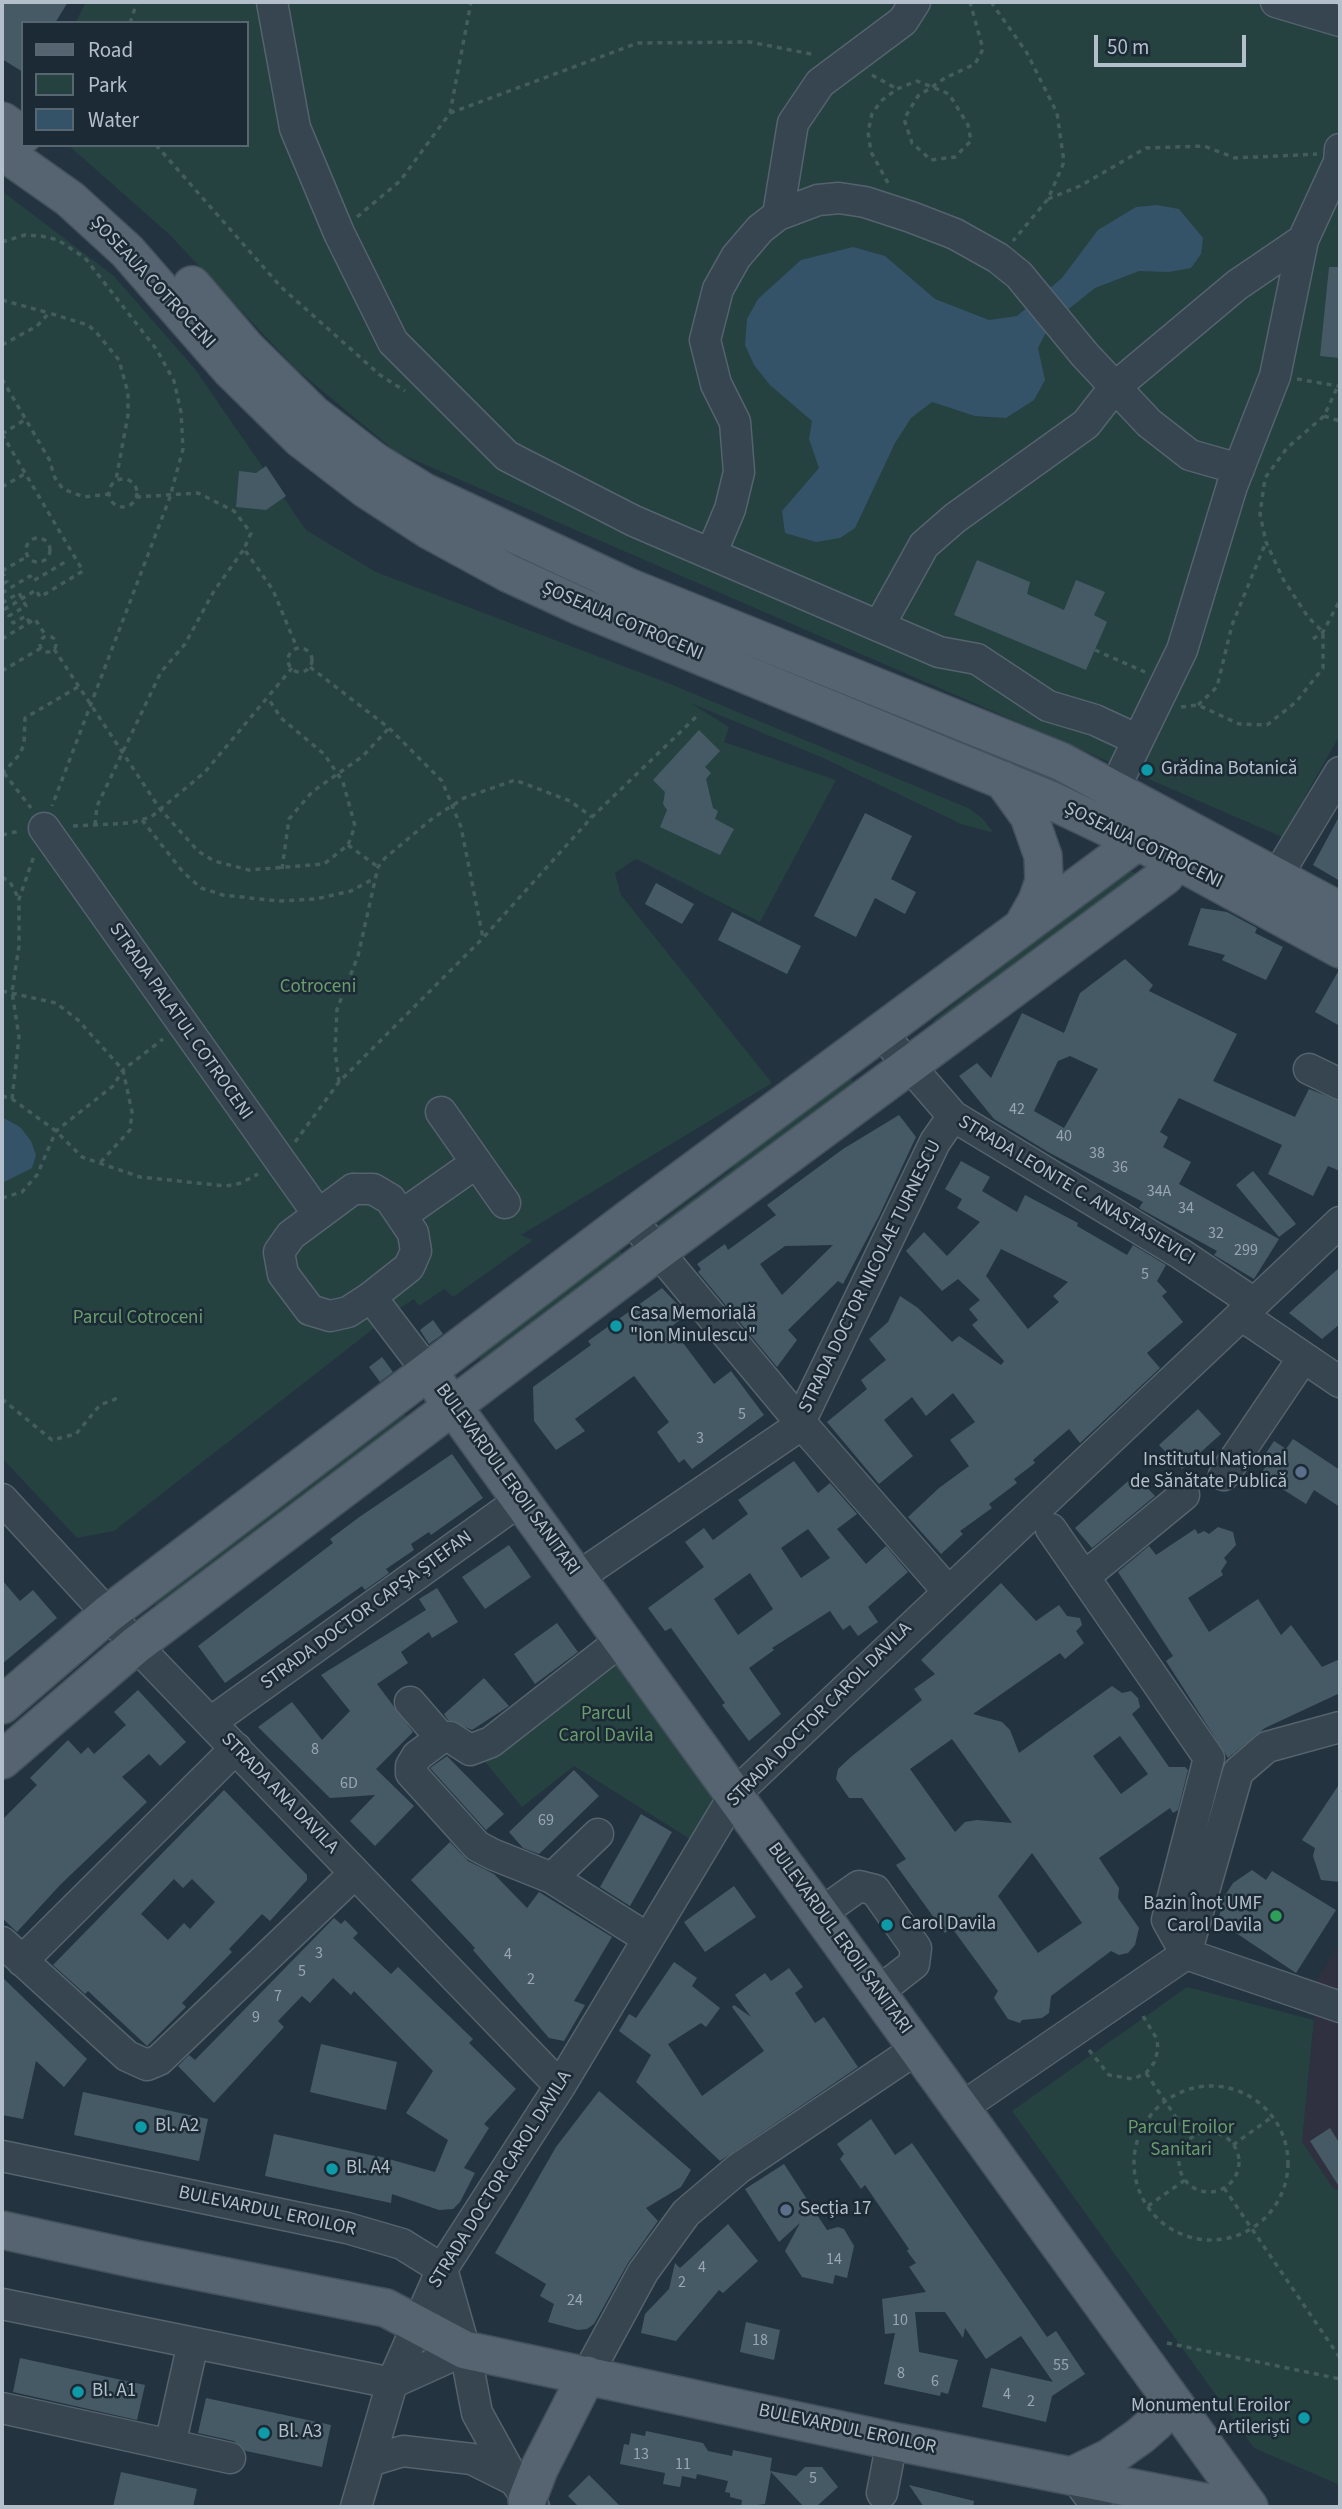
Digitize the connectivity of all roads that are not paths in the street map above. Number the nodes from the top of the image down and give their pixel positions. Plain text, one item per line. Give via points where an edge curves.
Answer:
1 (272, 2) edge
2 (915, 2) edge
3 (1276, 2) edge
4 (1340, 21) edge
5 (2, 121) edge
6 (21, 134) edge
7 (42, 147) edge
8 (2, 151) edge
9 (1340, 158) edge
10 (778, 215) junction
11 (1303, 240) junction
12 (1114, 388) junction
13 (1238, 469) junction
14 (711, 554) junction
15 (880, 626) junction
16 (1138, 740) junction
17 (1122, 773) dead end
18 (1003, 780) junction
19 (1336, 788) edge
20 (1145, 826) junction
21 (44, 828) road end
22 (1187, 847) junction
23 (1277, 876) junction
24 (1340, 911) edge
25 (1021, 930) junction
26 (1340, 948) edge
27 (882, 1034) junction
28 (908, 1067) junction
29 (1309, 1069) dead end
30 (1340, 1084) edge
31 (441, 1112) dead end
32 (953, 1116) junction
33 (476, 1163) junction
34 (505, 1203) dead end
35 (318, 1214) junction
36 (401, 1214) junction
37 (630, 1218) junction
38 (1340, 1222) edge
39 (657, 1252) junction
40 (372, 1297) junction
41 (1247, 1309) junction
42 (1303, 1358) junction
43 (428, 1372) junction
44 (1340, 1382) edge
45 (454, 1408) junction
46 (800, 1422) junction
47 (1224, 1475) dead end
48 (1184, 1495) dead end
49 (2, 1499) edge
50 (522, 1499) junction
51 (1051, 1529) dead end
52 (578, 1577) junction
53 (1084, 1577) junction
54 (947, 1590) junction
55 (108, 1615) junction
56 (623, 1639) junction
57 (136, 1645) junction
58 (410, 1702) dead end
59 (2, 1705) edge
60 (211, 1722) junction
61 (1340, 1727) edge
62 (441, 1738) junction
63 (236, 1748) junction
64 (2, 1760) edge
65 (735, 1794) junction
66 (598, 1834) dead end
67 (355, 1873) junction
68 (552, 1878) junction
69 (821, 1913) junction
70 (647, 1938) junction
71 (12, 1952) edge
72 (1186, 1954) junction
73 (877, 1992) junction
74 (1340, 2007) edge
75 (918, 2048) junction
76 (560, 2086) junction
77 (961, 2108) junction
78 (2, 2157) edge
79 (2, 2230) edge
80 (442, 2269) junction
81 (2, 2306) edge
82 (415, 2323) junction
83 (193, 2343) junction
84 (466, 2350) junction
85 (587, 2375) junction
86 (392, 2383) junction
87 (1171, 2400) junction
88 (2, 2408) edge
89 (892, 2441) junction
90 (170, 2445) junction
91 (230, 2458) dead end
92 (370, 2461) junction
93 (1074, 2475) junction
94 (525, 2496) edge
95 (881, 2502) edge
96 (356, 2507) edge
97 (1097, 2507) edge
98 (1228, 2507) edge
99 (1249, 2507) edge

1 - 14 street via 295,128 339,233 393,342 507,456 634,521
2 - 10 street via 903,21 820,83 793,123
3 - 4 street
5 - 6 main road
7 - 20 main road, ȘOSEAUA COTROCENI via 145,232 247,349 313,414 424,492 628,587 1059,761
8 - 18 main road, ȘOSEAUA COTROCENI via 96,221 265,404 334,466 390,506 508,573 582,607
9 - 11 street
10 - 12 street via 818,200 839,198 865,202 955,234 1019,275
10 - 14 street via 736,257 718,289 705,340 716,384 735,422 739,472
11 - 12 street via 1237,285
11 - 13 street via 1275,376
12 - 13 street via 1149,424 1190,454
12 - 15 street via 1086,424 955,518 925,545
13 - 16 street via 1182,650
14 - 15 street
15 - 16 street via 939,652 977,659 1048,706 1095,720
16 - 17 street
18 - 20 main road, ȘOSEAUA COTROCENI
18 - 25 main road via 1029,816 1043,856 1044,881
19 - 23 street
20 - 22 main road, ȘOSEAUA COTROCENI
20 - 25 main road
21 - 35 street, STRADA PALATUL COTROCENI
22 - 23 main road, ȘOSEAUA COTROCENI
22 - 26 main road, ȘOSEAUA COTROCENI
22 - 28 main road via 1165,876
23 - 24 main road, ȘOSEAUA COTROCENI
25 - 27 main road
27 - 28 street, STRADA LEONTE C. ANASTASIEVICI
27 - 37 main road
28 - 32 street, STRADA LEONTE C. ANASTASIEVICI
28 - 39 main road
29 - 30 street
31 - 33 street
32 - 41 street, STRADA LEONTE C. ANASTASIEVICI via 1181,1254
32 - 46 street, STRADA DOCTOR NICOLAE TURNESCU via 935,1142
33 - 34 street
33 - 36 street
35 - 36 street via 354,1189 373,1189 390,1199
35 - 40 street via 291,1235 279,1252 283,1274 310,1310 330,1316 348,1312
36 - 40 street via 413,1233 416,1251 409,1267
37 - 39 street
37 - 43 main road
38 - 41 street, STRADA DOCTOR CAROL DAVILA
39 - 45 main road
39 - 46 street
40 - 43 street
41 - 42 street, STRADA LEONTE C. ANASTASIEVICI
41 - 54 street, STRADA DOCTOR CAROL DAVILA
42 - 44 street, STRADA LEONTE C. ANASTASIEVICI
42 - 47 street
43 - 45 main road, BULEVARDUL EROII SANITARI
43 - 55 main road
45 - 50 main road, BULEVARDUL EROII SANITARI
45 - 57 main road
46 - 52 street, STRADA DOCTOR NICOLAE TURNESCU
46 - 54 street
48 - 53 street
49 - 55 street, STRADA ANA DAVILA
50 - 52 main road, BULEVARDUL EROII SANITARI
50 - 60 street, STRADA DOCTOR CAPȘA ȘTEFAN
51 - 53 street
52 - 56 main road, BULEVARDUL EROII SANITARI
53 - 72 street via 1209,1758 1167,1920
54 - 65 street, STRADA DOCTOR CAROL DAVILA
55 - 57 street, STRADA ANA DAVILA
55 - 59 main road
56 - 62 street via 482,1747 470,1750 450,1737
56 - 65 main road, BULEVARDUL EROII SANITARI
57 - 60 street, STRADA ANA DAVILA
57 - 64 main road
58 - 62 street
60 - 63 street, STRADA ANA DAVILA
61 - 72 street via 1267,1747 1238,1772
62 - 68 street via 417,1756 411,1766 415,1781 477,1846
63 - 67 street, STRADA ANA DAVILA
63 - 71 street
65 - 69 main road, BULEVARDUL EROII SANITARI
65 - 70 street, STRADA DOCTOR CAROL DAVILA
66 - 68 street
67 - 71 street via 159,2060 147,2065 127,2056
67 - 76 street, STRADA ANA DAVILA
68 - 70 street
69 - 73 main road, BULEVARDUL EROII SANITARI
69 - 73 street via 859,1886 875,1891 916,1948 914,1964
70 - 76 street, STRADA DOCTOR CAROL DAVILA
72 - 74 street
72 - 77 street
73 - 75 main road, BULEVARDUL EROII SANITARI
75 - 77 main road, BULEVARDUL EROII SANITARI
75 - 85 street via 739,2168 686,2213 643,2272
76 - 80 street, STRADA DOCTOR CAROL DAVILA
77 - 87 main road, BULEVARDUL EROII SANITARI
78 - 80 street, BULEVARDUL EROILOR via 347,2228 402,2244
79 - 82 main road, BULEVARDUL EROILOR via 386,2308
80 - 82 street, STRADA DOCTOR CAROL DAVILA
80 - 84 street
81 - 83 street
82 - 84 main road, BULEVARDUL EROILOR
82 - 86 street, STRADA DOCTOR CAROL DAVILA
83 - 86 street
83 - 90 street
84 - 85 main road, BULEVARDUL EROILOR
84 - 86 street
84 - 94 street via 477,2413
85 - 89 main road, BULEVARDUL EROILOR
85 - 94 main road
86 - 92 street, STRADA DOCTOR CAROL DAVILA
87 - 93 main road via 1140,2436
87 - 99 main road, BULEVARDUL EROII SANITARI
88 - 90 street
89 - 93 main road, BULEVARDUL EROILOR
89 - 95 street
90 - 91 street
92 - 94 street via 402,2451 472,2459
92 - 96 street, STRADA DOCTOR CAROL DAVILA
93 - 97 street
93 - 98 main road, BULEVARDUL EROILOR

